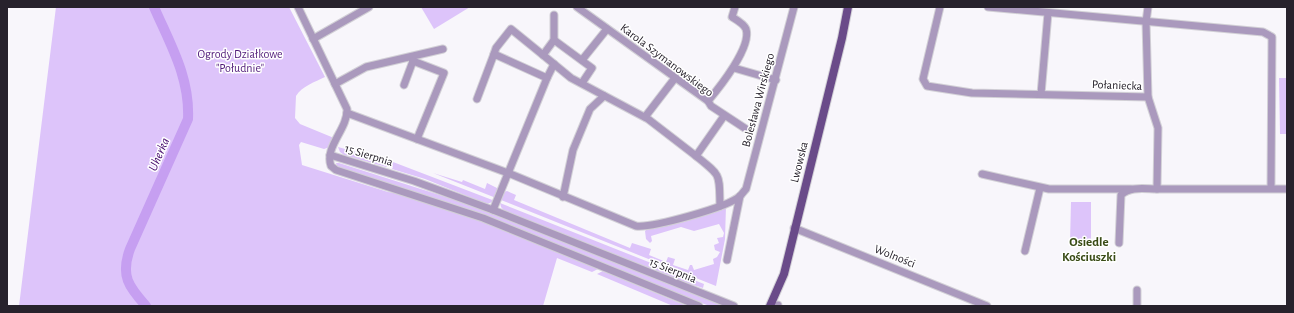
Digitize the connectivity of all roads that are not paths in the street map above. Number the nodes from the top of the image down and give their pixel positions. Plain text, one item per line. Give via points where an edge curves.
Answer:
1 (298, 7) edge
2 (369, 7) edge
3 (577, 7) edge
4 (734, 7) edge
5 (794, 7) edge
6 (848, 7) edge
7 (854, 7) edge
8 (940, 7) edge
9 (988, 7) edge
10 (1148, 7) edge
11 (1005, 8) edge
12 (1048, 13) junction
13 (554, 15) dead end
14 (1146, 22) junction
15 (607, 29) junction
16 (842, 38) junction
17 (313, 39) junction
18 (554, 40) junction
19 (443, 48) dead end
20 (494, 54) junction
21 (543, 55) junction
22 (412, 59) junction
23 (582, 60) junction
24 (554, 64) junction
25 (734, 68) junction
26 (547, 78) junction
27 (675, 78) junction
28 (776, 80) junction
29 (335, 84) junction
30 (582, 84) junction
31 (404, 85) dead end
32 (1040, 94) junction
33 (604, 96) junction
34 (1148, 97) junction
35 (477, 99) dead end
36 (708, 101) junction
37 (347, 113) junction
38 (724, 116) junction
39 (645, 117) junction
40 (746, 129) dead end
41 (417, 139) junction
42 (330, 155) junction
43 (696, 156) junction
44 (508, 174) junction
45 (982, 174) dead end
46 (1271, 185) dead end
47 (1040, 188) junction
48 (1131, 189) junction
49 (1156, 189) junction
50 (1287, 189) edge
51 (740, 196) junction
52 (563, 197) junction
53 (720, 206) junction
54 (493, 210) junction
55 (794, 228) junction
56 (1119, 243) dead end
57 (1025, 251) dead end
58 (727, 260) dead end
59 (1137, 290) dead end
60 (774, 305) edge
61 (699, 306) edge
62 (734, 306) edge
63 (987, 306) edge
64 (1137, 306) edge

1 - 17 street
2 - 17 street
3 - 15 street, Karola Szymanowskiego
4 - 25 street via 732,17 746,27 747,34
5 - 28 street, Bolesława Wirskiego
6 - 16 main road, Lwowska
7 - 16 main road, Lwowska
8 - 32 street, Połaniecka via 922,79 926,86 972,93
9 - 11 street
10 - 14 street
11 - 12 street
12 - 14 street
12 - 32 street
13 - 18 street
14 - 34 street
14 - 46 street via 1263,32 1272,37
15 - 23 street
15 - 27 street, Karola Szymanowskiego
16 - 55 main road, Lwowska
17 - 29 street
18 - 21 street
18 - 23 street
19 - 22 street
20 - 21 street via 511,29
20 - 26 street
20 - 35 street
21 - 24 street
22 - 29 street via 366,68
22 - 31 street
22 - 41 street via 444,73
23 - 30 street via 592,68
24 - 26 street
24 - 30 street
25 - 28 street
25 - 36 street
26 - 44 street
27 - 36 street, Karola Szymanowskiego
27 - 39 street
28 - 51 street, Bolesława Wirskiego via 746,188
29 - 37 street
30 - 33 street
32 - 34 street, Połaniecka
33 - 39 street
33 - 52 street via 590,109 573,150
34 - 49 street, Połaniecka via 1158,128
36 - 38 street, Karola Szymanowskiego
37 - 41 street via 385,130
37 - 42 street
38 - 40 street, Karola Szymanowskiego
38 - 43 street
39 - 43 street
41 - 44 street via 468,161
42 - 54 street, 15 Sierpnia via 414,181
42 - 61 street, 15 Sierpnia via 331,166 336,170 483,218
43 - 53 street via 719,176
44 - 52 street
44 - 54 street
45 - 47 street
47 - 48 street
47 - 57 street
48 - 49 street
48 - 56 street via 1121,195
49 - 50 street
51 - 53 street
51 - 58 street, Bolesława Wirskiego
52 - 53 street via 642,226 659,224
54 - 62 street, 15 Sierpnia
55 - 60 main road, Lwowska
55 - 63 street, Wolności
59 - 64 street

